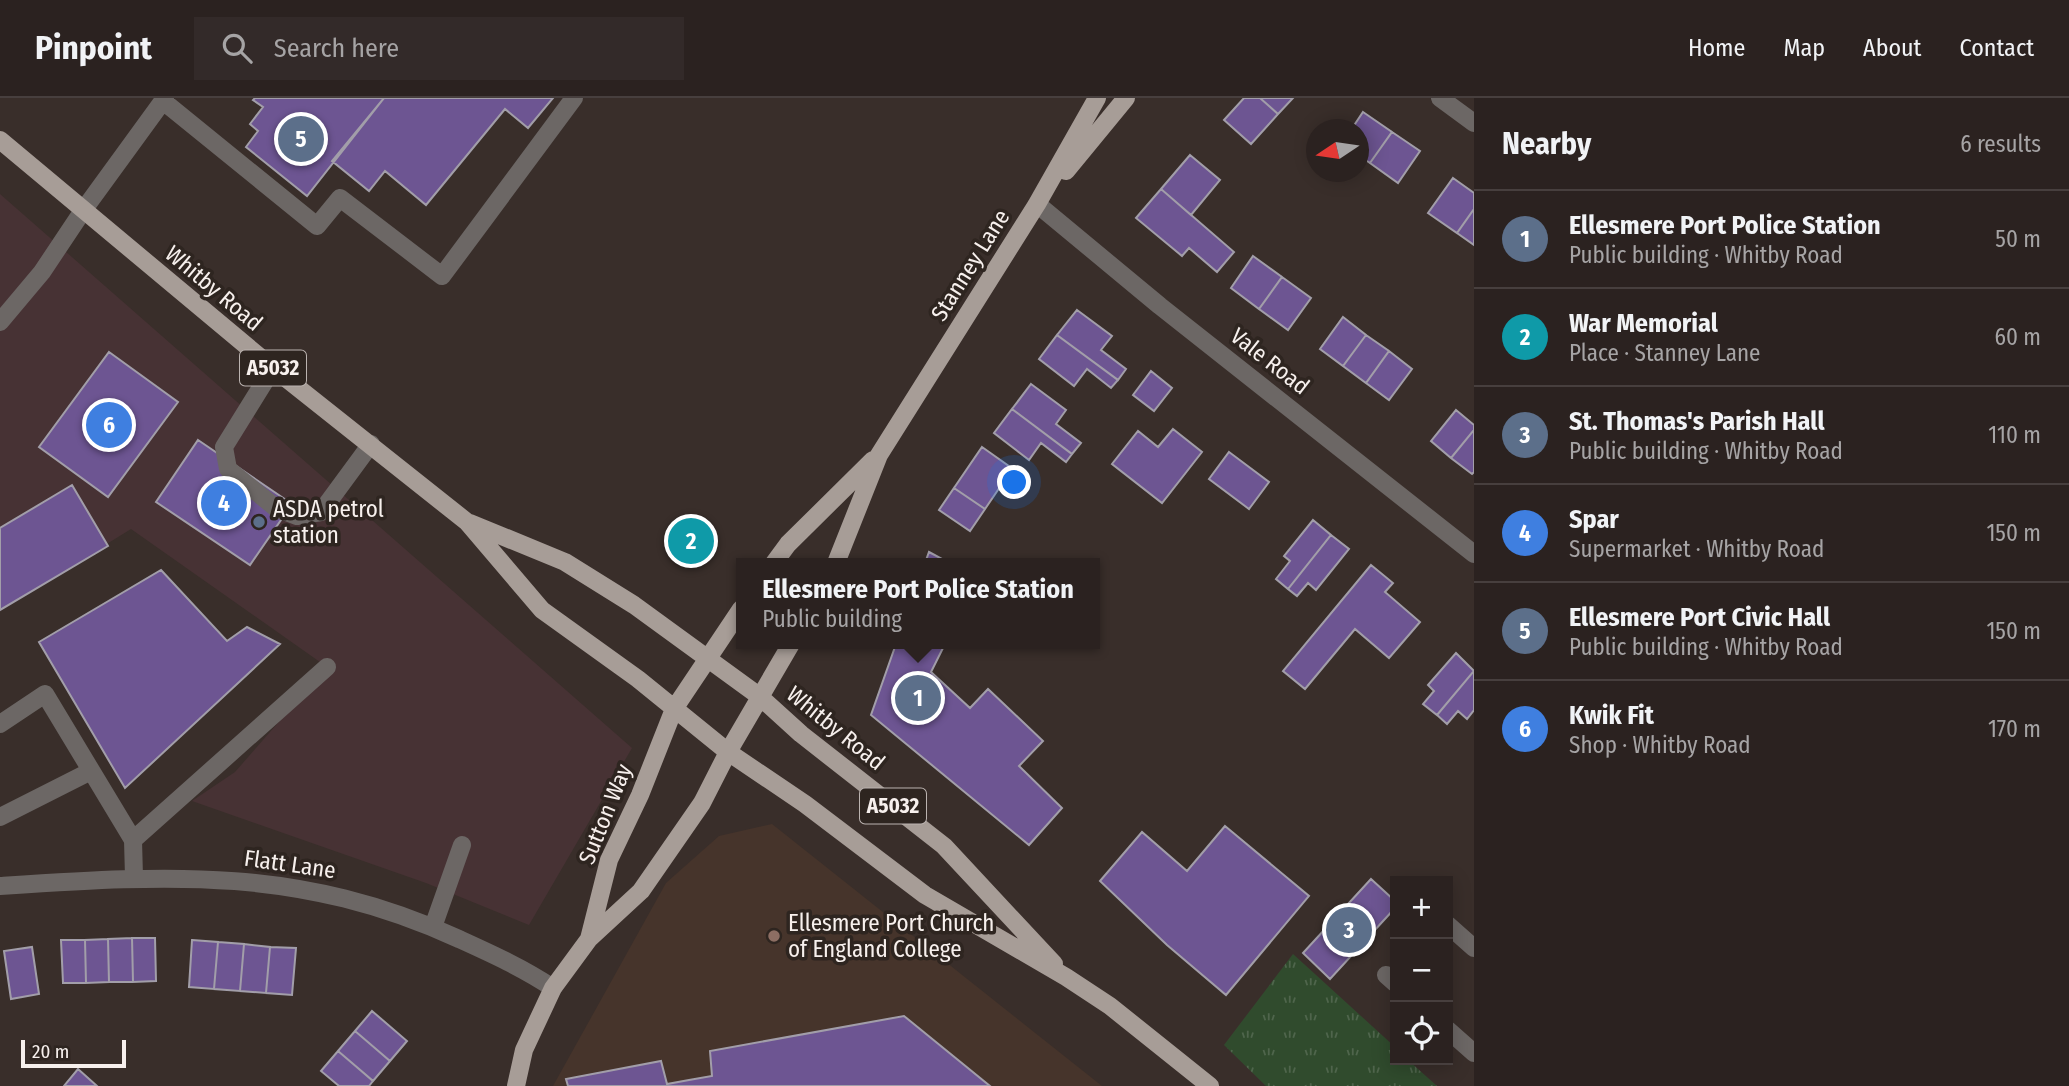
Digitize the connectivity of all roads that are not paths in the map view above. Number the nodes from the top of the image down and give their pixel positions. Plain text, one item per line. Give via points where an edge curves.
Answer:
1 (574, 98) edge
2 (1097, 98) edge
3 (1126, 98) edge
4 (1440, 98) edge
5 (164, 100) edge
6 (1474, 123) edge
7 (0, 140) edge
8 (1037, 204) junction
9 (82, 212) junction
10 (0, 322) edge
11 (273, 368) junction
12 (371, 444) junction
13 (879, 454) junction
14 (467, 522) junction
15 (1474, 554) edge
16 (778, 558) edge
17 (838, 558) edge
18 (736, 616) edge
19 (788, 649) edge
20 (706, 657) junction
21 (327, 667) dead end
22 (760, 696) junction
23 (674, 709) junction
24 (0, 724) edge
25 (728, 752) junction
26 (91, 771) junction
27 (0, 817) edge
28 (133, 840) junction
29 (461, 845) dead end
30 (134, 877) junction
31 (0, 886) edge
32 (433, 927) junction
33 (1453, 929) edge
34 (589, 939) junction
35 (1474, 948) edge
36 (1066, 976) junction
37 (553, 988) junction
38 (1453, 1034) edge
39 (1474, 1053) edge
40 (516, 1086) edge
41 (1210, 1086) edge

1 - 5 street via 442,276 340,198 317,226
2 - 8 main road, Stanney Lane
3 - 8 main road
4 - 6 street
5 - 9 street
7 - 9 main road, Whitby Road / A5032
8 - 13 main road, Stanney Lane
8 - 15 street, Vale Road
9 - 10 street via 42,272
9 - 11 main road, Whitby Road / A5032
11 - 12 main road, Whitby Road / A5032
11 - 12 street via 224,447 228,469 276,508 297,516 321,512
12 - 14 main road, Whitby Road / A5032
13 - 16 main road, Stanney Lane
13 - 17 main road, Stanney Lane
14 - 20 main road, Whitby Road / A5032 via 565,562
14 - 23 main road, Whitby Road / A5032 via 542,610
18 - 20 main road
19 - 22 main road
20 - 22 main road, Whitby Road / A5032
20 - 23 main road
21 - 28 street
22 - 25 main road
22 - 36 main road, Whitby Road / A5032 via 801,734 944,846
23 - 25 main road, Whitby Road / A5032
23 - 34 main road, Sutton Way via 609,860
24 - 26 street via 45,694
25 - 34 main road, Sutton Way via 702,803 640,891
25 - 36 main road, Whitby Road / A5032 via 925,895
26 - 27 street
26 - 28 street
28 - 30 street
29 - 32 street
30 - 31 street, Flatt Lane
30 - 32 street, Flatt Lane via 262,882 335,894
32 - 37 street, Flatt Lane via 523,967
33 - 35 street
34 - 37 main road, Sutton Way
36 - 41 main road, Whitby Road / A5032
37 - 40 main road, Sutton Way via 524,1050
38 - 39 street

